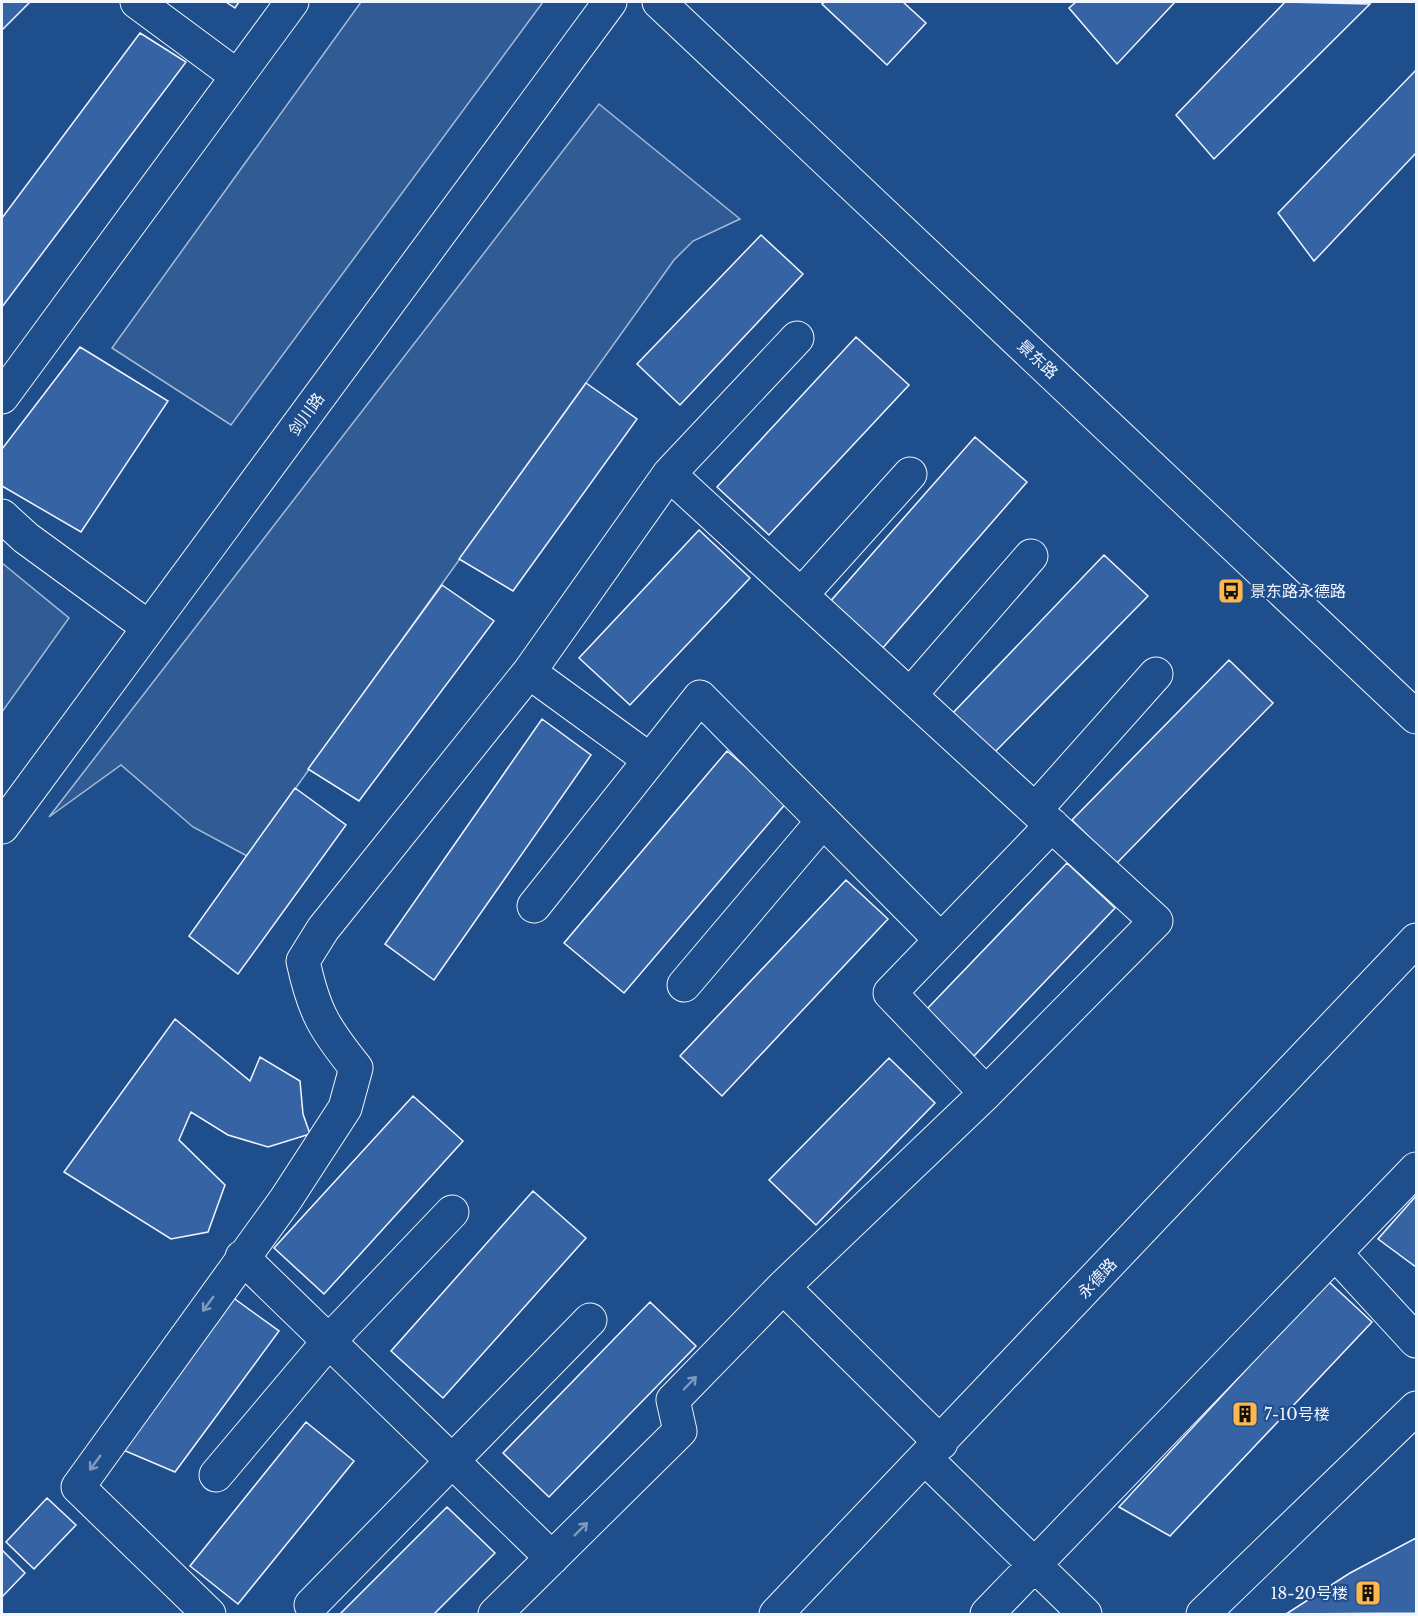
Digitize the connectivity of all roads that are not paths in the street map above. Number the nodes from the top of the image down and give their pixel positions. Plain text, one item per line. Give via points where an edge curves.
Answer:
1 (137, 2) edge
2 (292, 2) edge
3 (610, 2) edge
4 (659, 2) edge
5 (237, 76) junction
6 (797, 338) dead end
7 (2, 397) edge
8 (669, 474) junction
9 (910, 474) dead end
10 (2, 516) edge
11 (1031, 556) dead end
12 (801, 595) junction
13 (148, 627) junction
14 (529, 672) junction
15 (1156, 674) dead end
16 (910, 695) junction
17 (1416, 717) edge
18 (650, 760) junction
19 (1043, 818) junction
20 (823, 821) junction
21 (2, 827) edge
22 (534, 906) dead end
23 (941, 940) junction
24 (1416, 940) edge
25 (684, 985) dead end
26 (986, 1093) junction
27 (1416, 1169) edge
28 (452, 1212) dead end
29 (1335, 1253) junction
30 (242, 1257) junction
31 (783, 1287) junction
32 (590, 1320) dead end
33 (329, 1341) junction
34 (1416, 1341) edge
35 (1416, 1408) edge
36 (933, 1451) junction
37 (453, 1463) junction
38 (216, 1475) dead end
39 (552, 1558) junction
40 (1035, 1565) junction
41 (311, 1605) dead end
42 (209, 1614) edge
43 (495, 1614) edge
44 (776, 1614) edge
45 (987, 1614) edge
46 (1085, 1614) edge
47 (1203, 1614) edge

1 - 5 street
2 - 5 street
3 - 13 street, 剑川路
4 - 17 street, 景东路
5 - 7 street
6 - 8 street
8 - 12 street
8 - 14 street
9 - 12 street
10 - 13 street
11 - 16 street
12 - 16 street
13 - 21 street, 剑川路
14 - 18 street
14 - 30 street via 323,929 303,962 312,1001 328,1034 356,1068 345,1108 286,1199
15 - 19 street
16 - 19 street
18 - 20 street via 700,697
18 - 22 street
19 - 23 street
19 - 26 street via 1156,921
20 - 23 street
20 - 25 street
23 - 26 street via 890,993
24 - 36 street, 永德路
26 - 31 street
27 - 29 street
28 - 33 street
29 - 34 street
29 - 40 street
30 - 33 street
30 -> 42 street via 78,1487
31 - 36 street
39 -> 31 street via 680,1431 673,1400
32 - 37 street
33 - 37 street
33 - 38 street
35 - 47 street
36 - 40 street
36 - 44 street, 永德路
37 - 39 street
37 - 41 street
39 - 43 street
40 - 45 street
40 - 46 street

